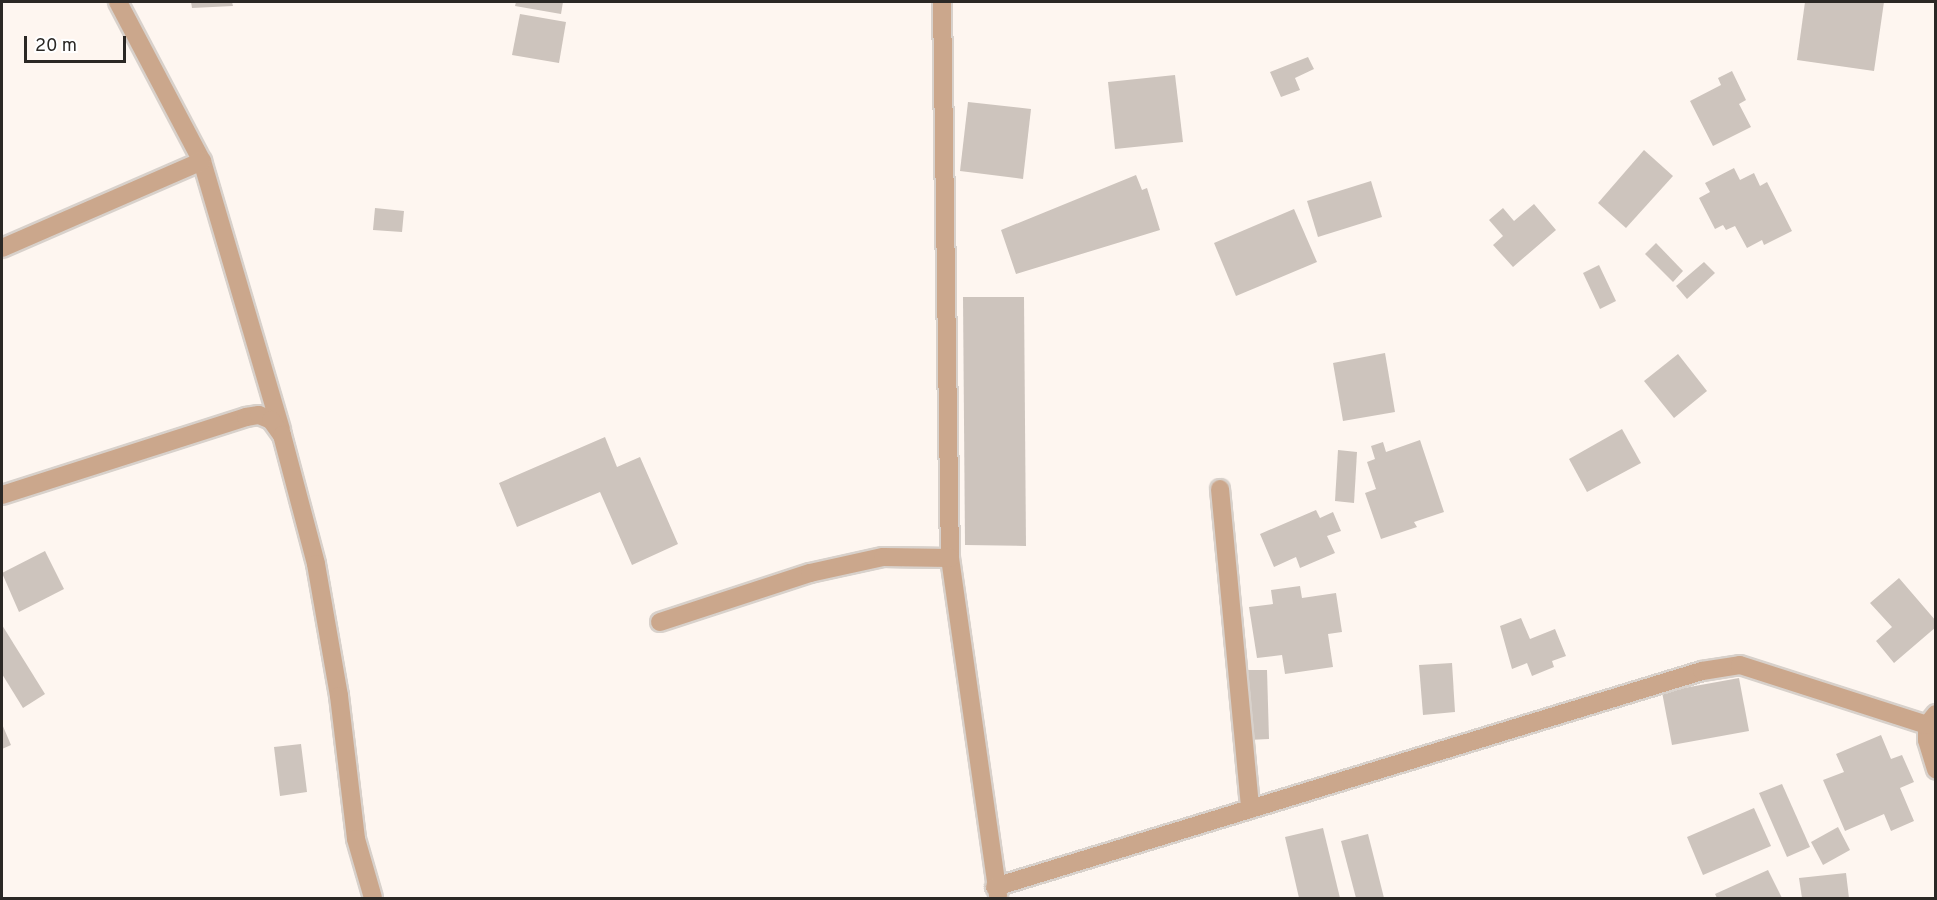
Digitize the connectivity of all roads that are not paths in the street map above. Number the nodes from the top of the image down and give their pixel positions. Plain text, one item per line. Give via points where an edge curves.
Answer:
1 (118, 2) edge
2 (942, 2) edge
3 (202, 161) junction
4 (2, 248) edge
5 (282, 435) junction
6 (1221, 489) dead end
7 (2, 495) edge
8 (950, 558) junction
9 (660, 622) dead end
10 (1931, 719) edge
11 (1935, 770) edge
12 (1250, 809) junction
13 (997, 893) edge
14 (373, 898) edge

1 - 3 street
2 - 8 street
3 - 4 street
3 - 5 street
5 - 7 street via 271,420 259,415 246,417
5 - 14 street via 316,564 339,696 356,839
6 - 12 street
8 - 9 street via 883,557 810,573
8 - 13 street
10 - 11 street via 1927,740
10 - 12 street via 1740,665 1702,671
12 - 13 street

